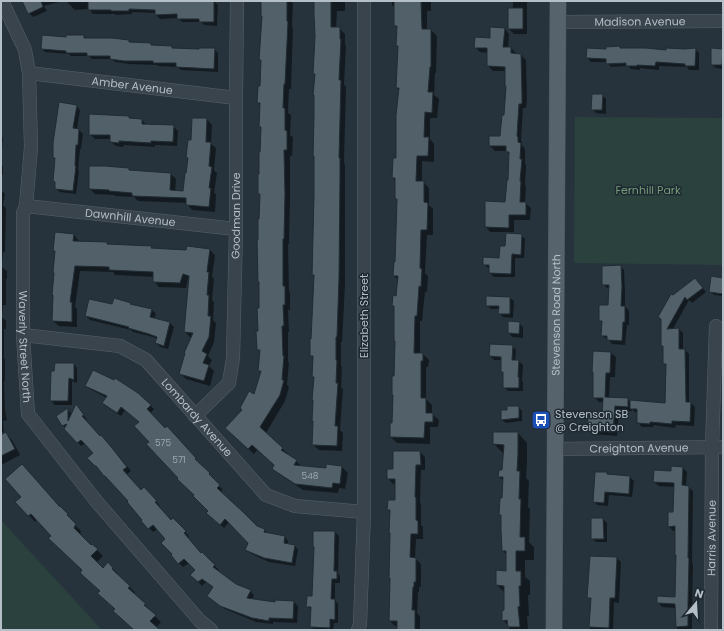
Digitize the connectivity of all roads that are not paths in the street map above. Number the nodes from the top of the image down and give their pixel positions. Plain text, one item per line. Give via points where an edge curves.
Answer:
1 (2, 1) edge
2 (237, 1) edge
3 (364, 1) edge
4 (558, 1) edge
5 (723, 21) edge
6 (558, 22) junction
7 (29, 73) junction
8 (236, 98) junction
9 (26, 206) junction
10 (236, 230) junction
11 (716, 326) dead end
12 (23, 335) junction
13 (195, 416) junction
14 (717, 447) edge
15 (554, 449) junction
16 (364, 512) junction
17 (211, 630) edge
18 (358, 630) edge
19 (554, 630) edge
20 (711, 630) edge

1 - 7 street, Waverly Street North via 25,50
2 - 8 street, Goodman Drive
3 - 16 street, Elizabeth Street
4 - 6 main road, Stevenson Road North
5 - 6 street, Madison Avenue
6 - 15 main road, Stevenson Road North
7 - 8 street, Amber Avenue
7 - 9 street, Waverly Street North via 31,147
8 - 10 street, Goodman Drive
9 - 10 street, Dawnhill Avenue
9 - 12 street, Waverly Street North via 23,213
10 - 13 street, Goodman Drive via 233,358 229,383
11 - 14 street, Harris Avenue
12 - 13 street, Lombardy Avenue via 120,346 146,360
12 - 17 street, Waverly Street North via 28,414 97,502
13 - 16 street, Lombardy Avenue via 266,495 295,506
14 - 15 street, Creighton Avenue
14 - 20 street, Harris Avenue
15 - 19 main road, Stevenson Road North
16 - 18 street, Elizabeth Street

